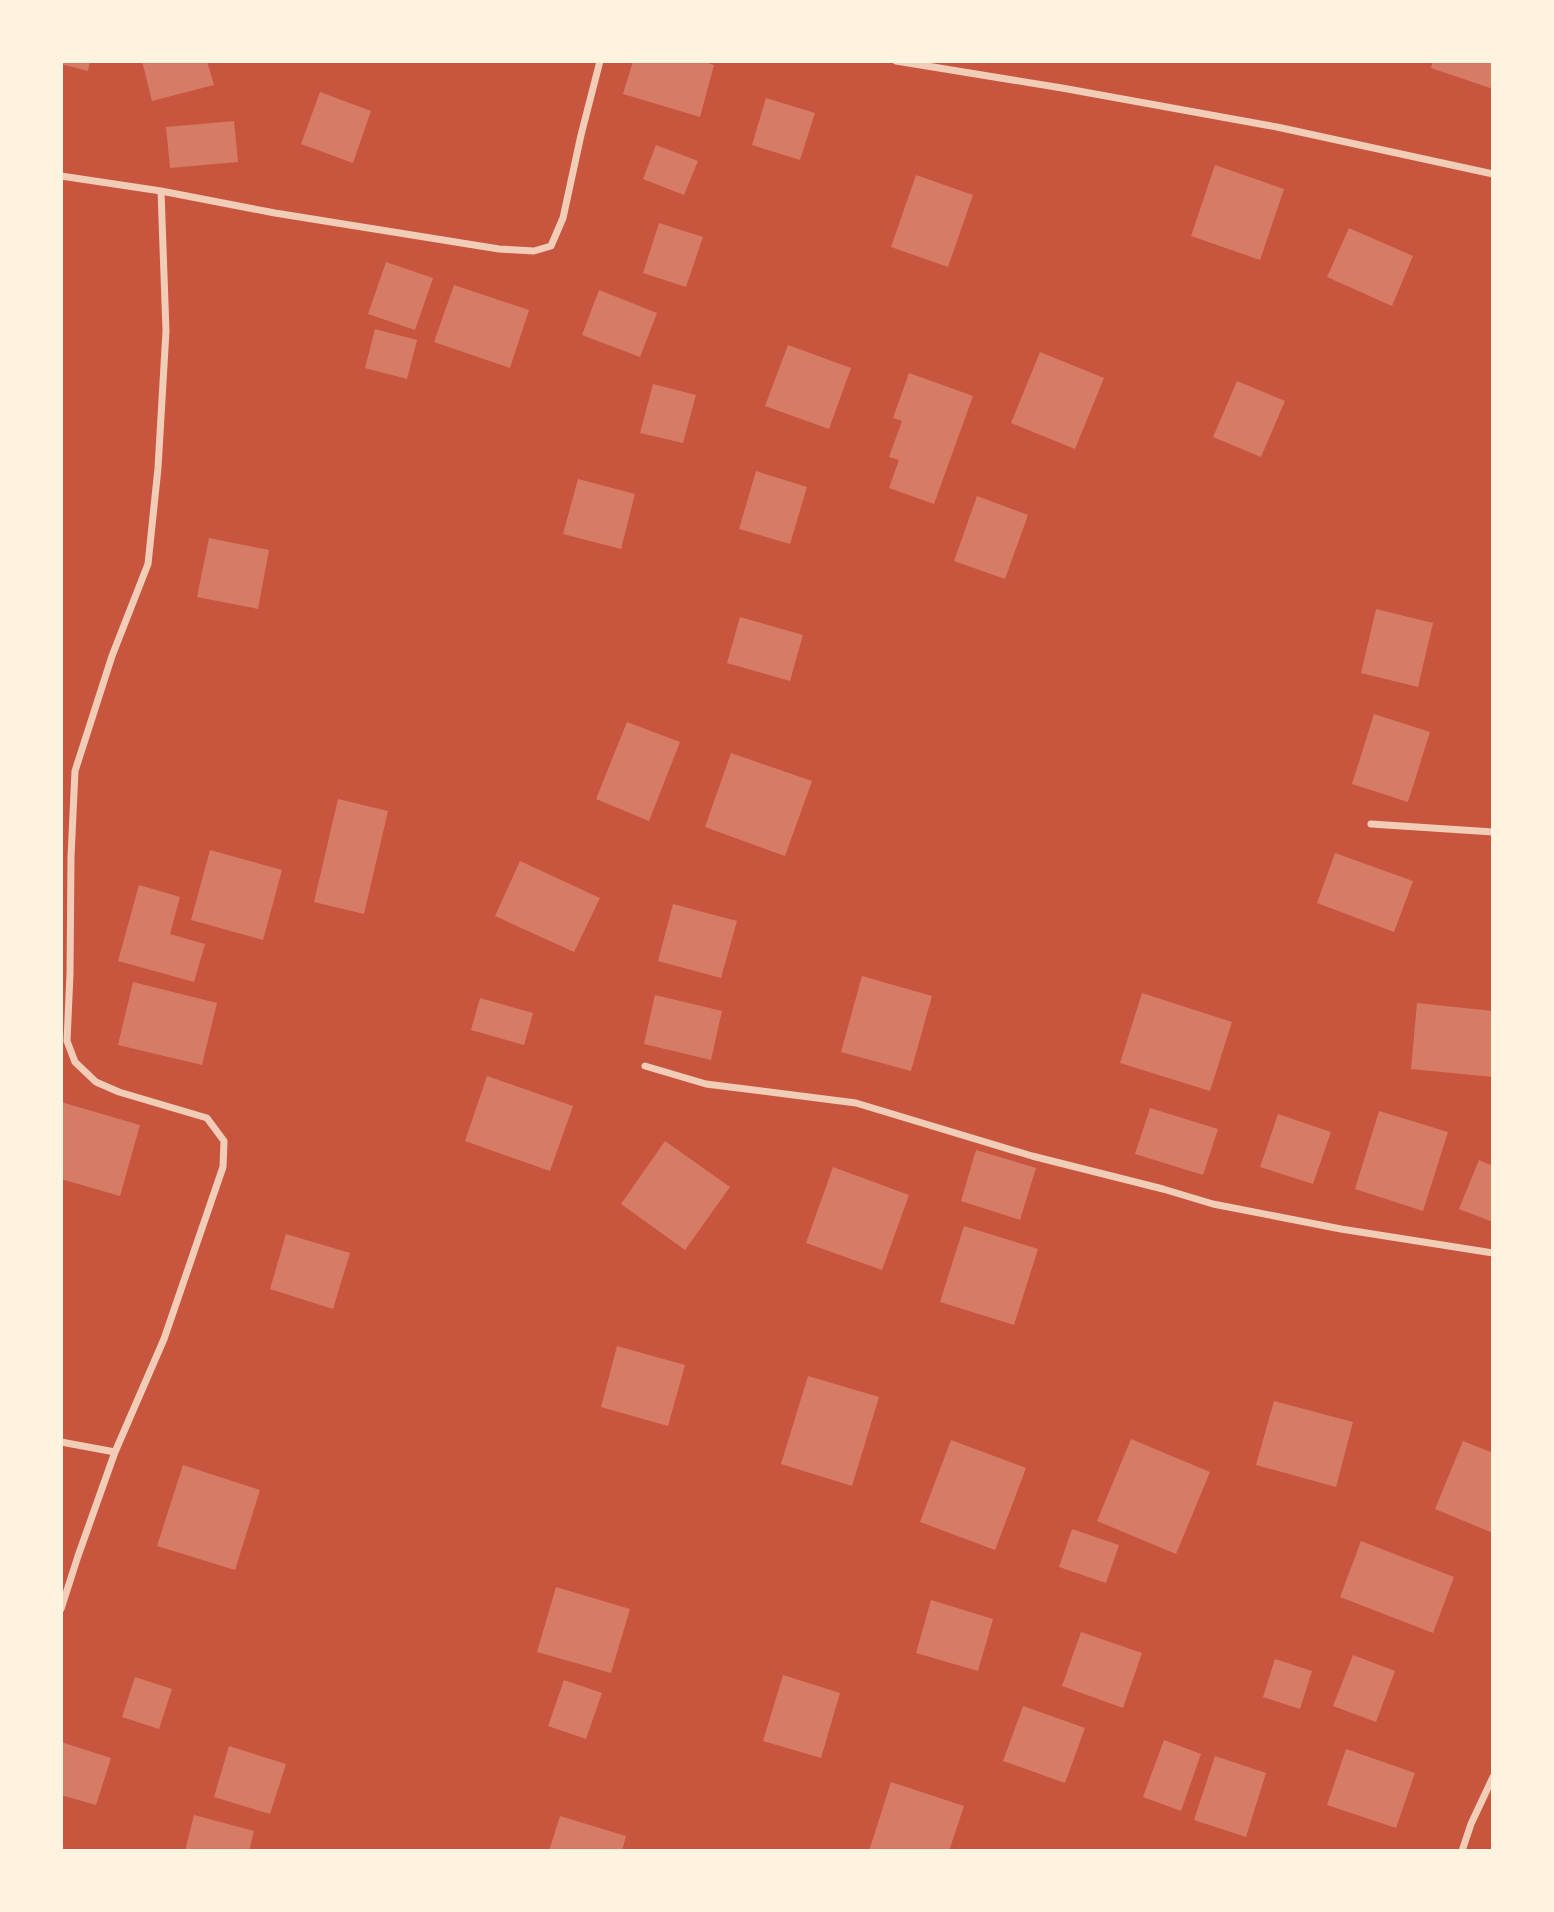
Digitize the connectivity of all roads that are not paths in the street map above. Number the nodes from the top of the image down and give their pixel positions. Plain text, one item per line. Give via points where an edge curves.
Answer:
1 (600, 61) edge
2 (896, 61) edge
3 (1493, 174) edge
4 (61, 176) edge
5 (161, 191) junction
6 (1371, 824) dead end
7 (1493, 832) edge
8 (645, 1066) dead end
9 (1493, 1253) edge
10 (61, 1443) edge
11 (115, 1452) junction
12 (61, 1609) edge
13 (1493, 1777) edge
14 (1462, 1851) edge

1 - 5 street via 563,218 551,246 534,251 499,249
2 - 3 street via 1277,127
4 - 5 street
5 - 11 street via 166,331 148,564 75,771 67,1041 75,1062 96,1082 206,1118 224,1141 223,1167 164,1339
6 - 7 street
8 - 9 street via 706,1084 856,1103 1213,1204
10 - 11 street
11 - 12 street
13 - 14 street

